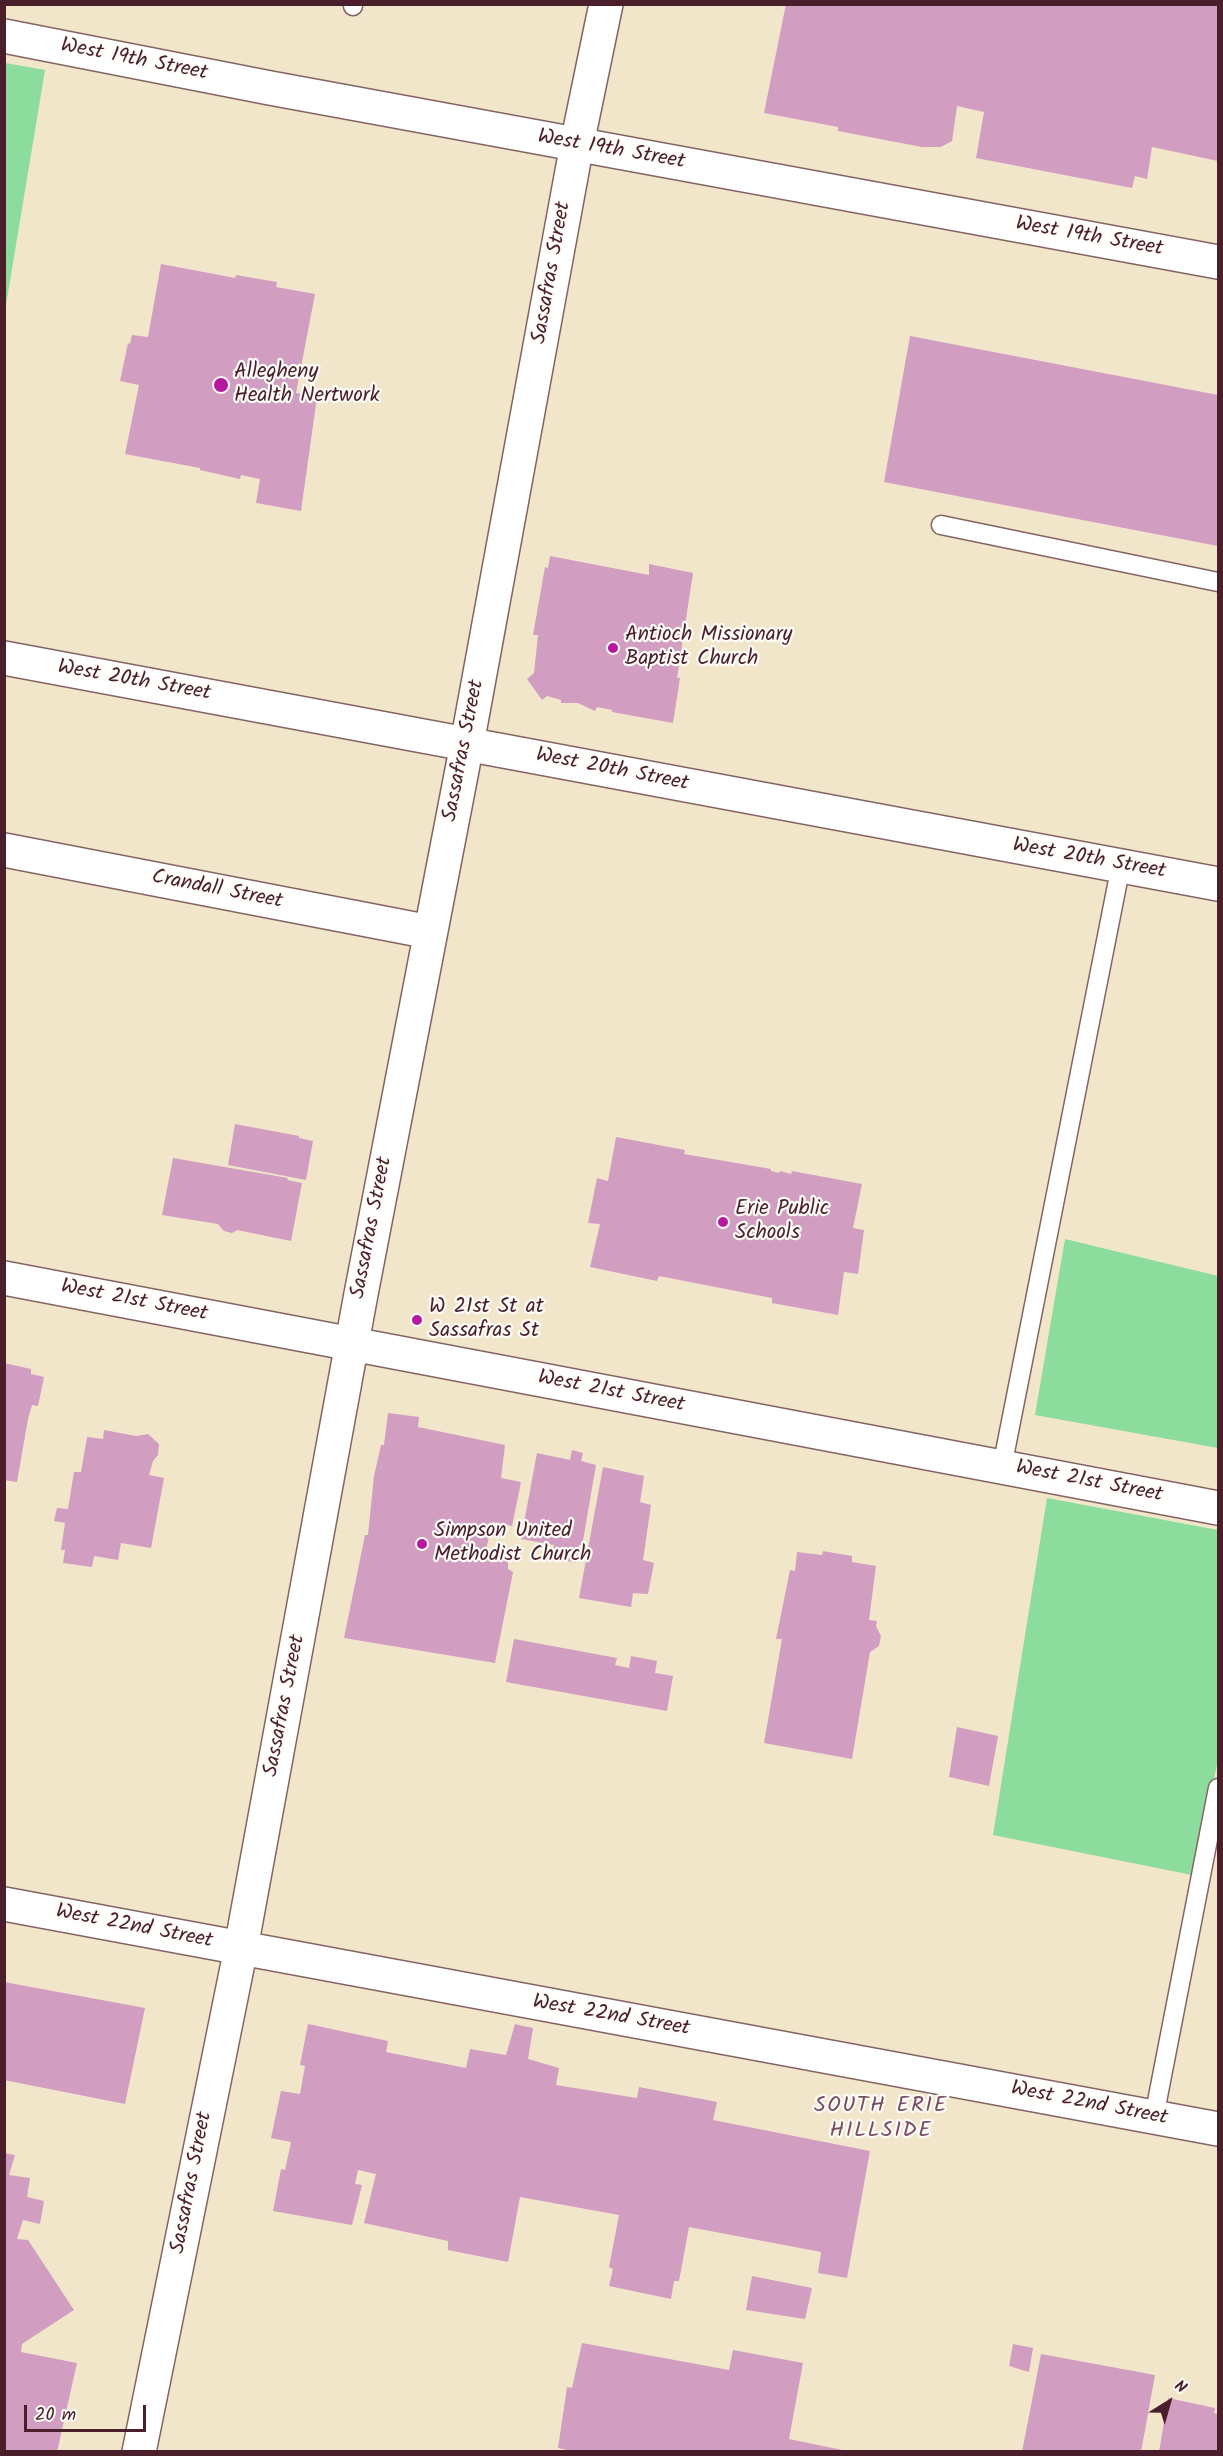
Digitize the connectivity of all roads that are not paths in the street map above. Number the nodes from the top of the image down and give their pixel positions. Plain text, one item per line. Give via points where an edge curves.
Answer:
1 (606, 4) edge
2 (4, 36) edge
3 (577, 144) junction
4 (1218, 262) edge
5 (941, 525) dead end
6 (1218, 582) edge
7 (4, 658) edge
8 (467, 744) junction
9 (4, 850) edge
10 (1121, 865) junction
11 (1218, 884) edge
12 (430, 932) junction
13 (4, 1278) edge
14 (352, 1344) junction
15 (1002, 1467) junction
16 (1218, 1508) edge
17 (1218, 1788) edge
18 (4, 1904) edge
19 (241, 1948) junction
20 (1154, 2117) junction
21 (1218, 2129) edge
22 (139, 2451) edge

1 - 3 street, Sassafras Street
2 - 3 street, West 19th Street
3 - 4 street, West 19th Street
3 - 8 street, Sassafras Street
5 - 6 lane
7 - 8 street, West 20th Street
8 - 10 street, West 20th Street
8 - 12 street, Sassafras Street
9 - 12 street, Crandall Street
10 - 11 street, West 20th Street
10 - 15 lane
12 - 14 street, Sassafras Street
13 - 14 street, West 21st Street
14 - 15 street, West 21st Street
14 - 19 street, Sassafras Street
15 - 16 street, West 21st Street
17 - 20 lane
18 - 19 street, West 22nd Street
19 - 20 street, West 22nd Street
19 - 22 street, Sassafras Street
20 - 21 street, West 22nd Street

